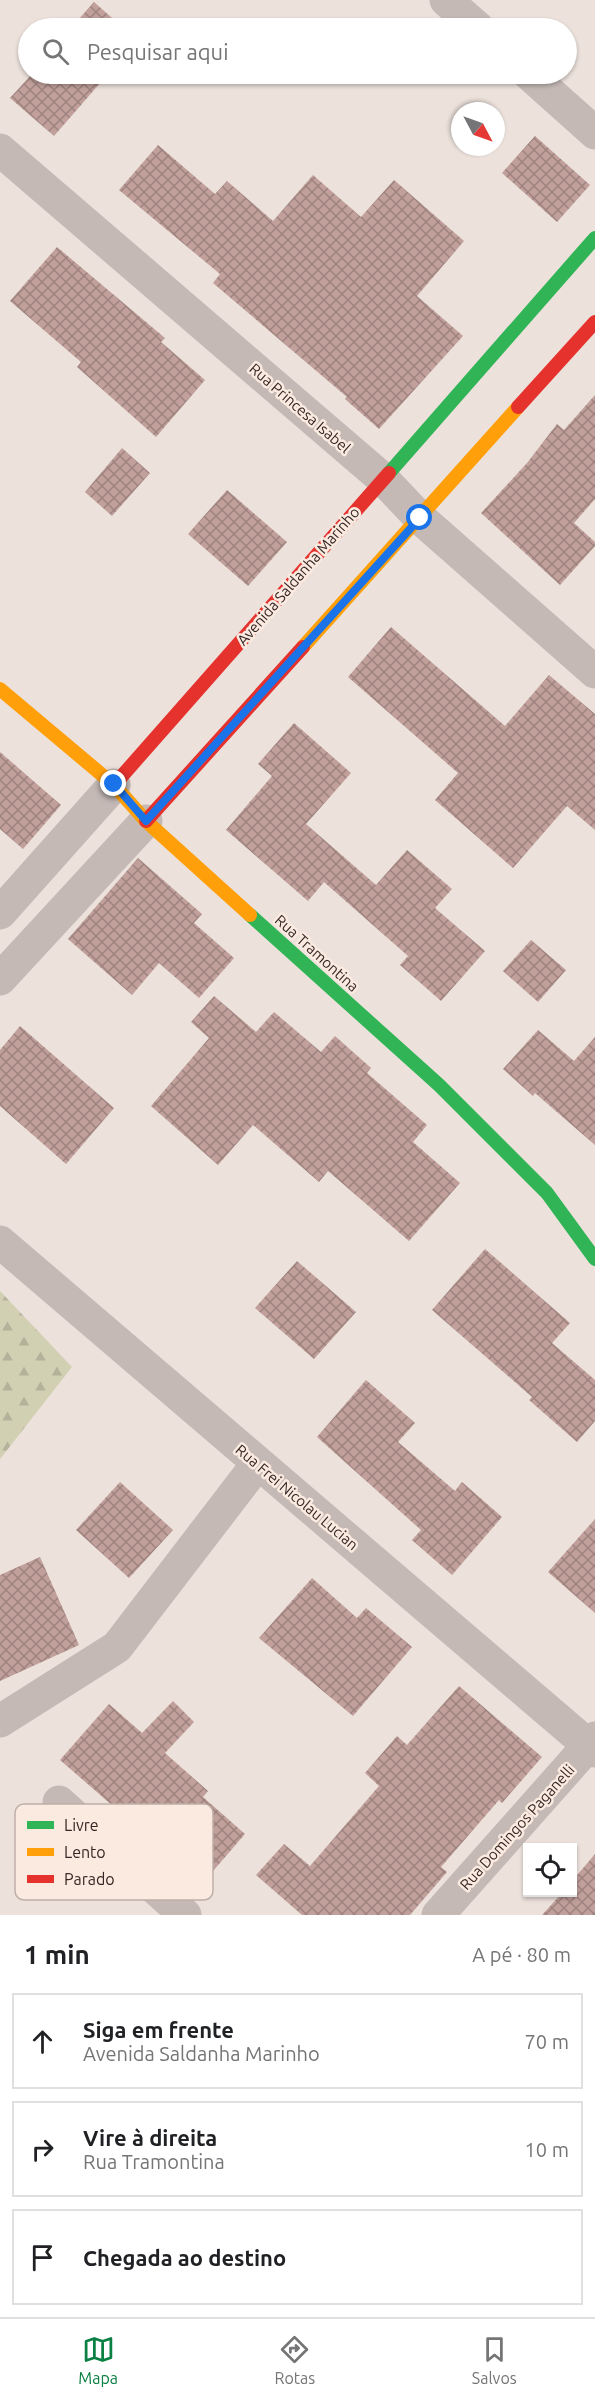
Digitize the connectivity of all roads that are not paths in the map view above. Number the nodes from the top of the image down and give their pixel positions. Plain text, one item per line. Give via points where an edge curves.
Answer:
1 (446, 0) edge
2 (467, 18) edge
3 (540, 84) edge
4 (595, 133) edge
5 (0, 150) edge
6 (595, 238) edge
7 (595, 322) edge
8 (383, 480) junction
9 (420, 518) junction
10 (595, 672) edge
11 (0, 689) edge
12 (114, 784) junction
13 (146, 821) junction
14 (0, 913) edge
15 (0, 979) edge
16 (0, 1242) edge
17 (595, 1258) edge
18 (258, 1463) junction
19 (0, 1721) edge
20 (593, 1745) edge
21 (168, 1900) edge
22 (185, 1915) edge
23 (438, 1915) edge

1 - 2 street
3 - 4 street
5 - 8 street, Rua Princesa Isabel
6 - 8 street, Avenida Saldanha Marinho
7 - 9 street
8 - 9 street, Rua Princesa Isabel
8 - 12 street, Avenida Saldanha Marinho
9 - 10 street, Rua Princesa Isabel
9 - 13 street
11 - 12 street, Rua Tramontina
12 - 13 street, Rua Tramontina
12 - 14 street, Avenida Saldanha Marinho
13 - 15 street
13 - 17 street, Rua Tramontina via 439,1085 546,1193
16 - 18 street, Rua Frei Nicolau Lucian
18 - 19 street via 117,1647
18 - 20 street, Rua Frei Nicolau Lucian
20 - 23 street, Rua Domingos Paganelli
21 - 22 street

